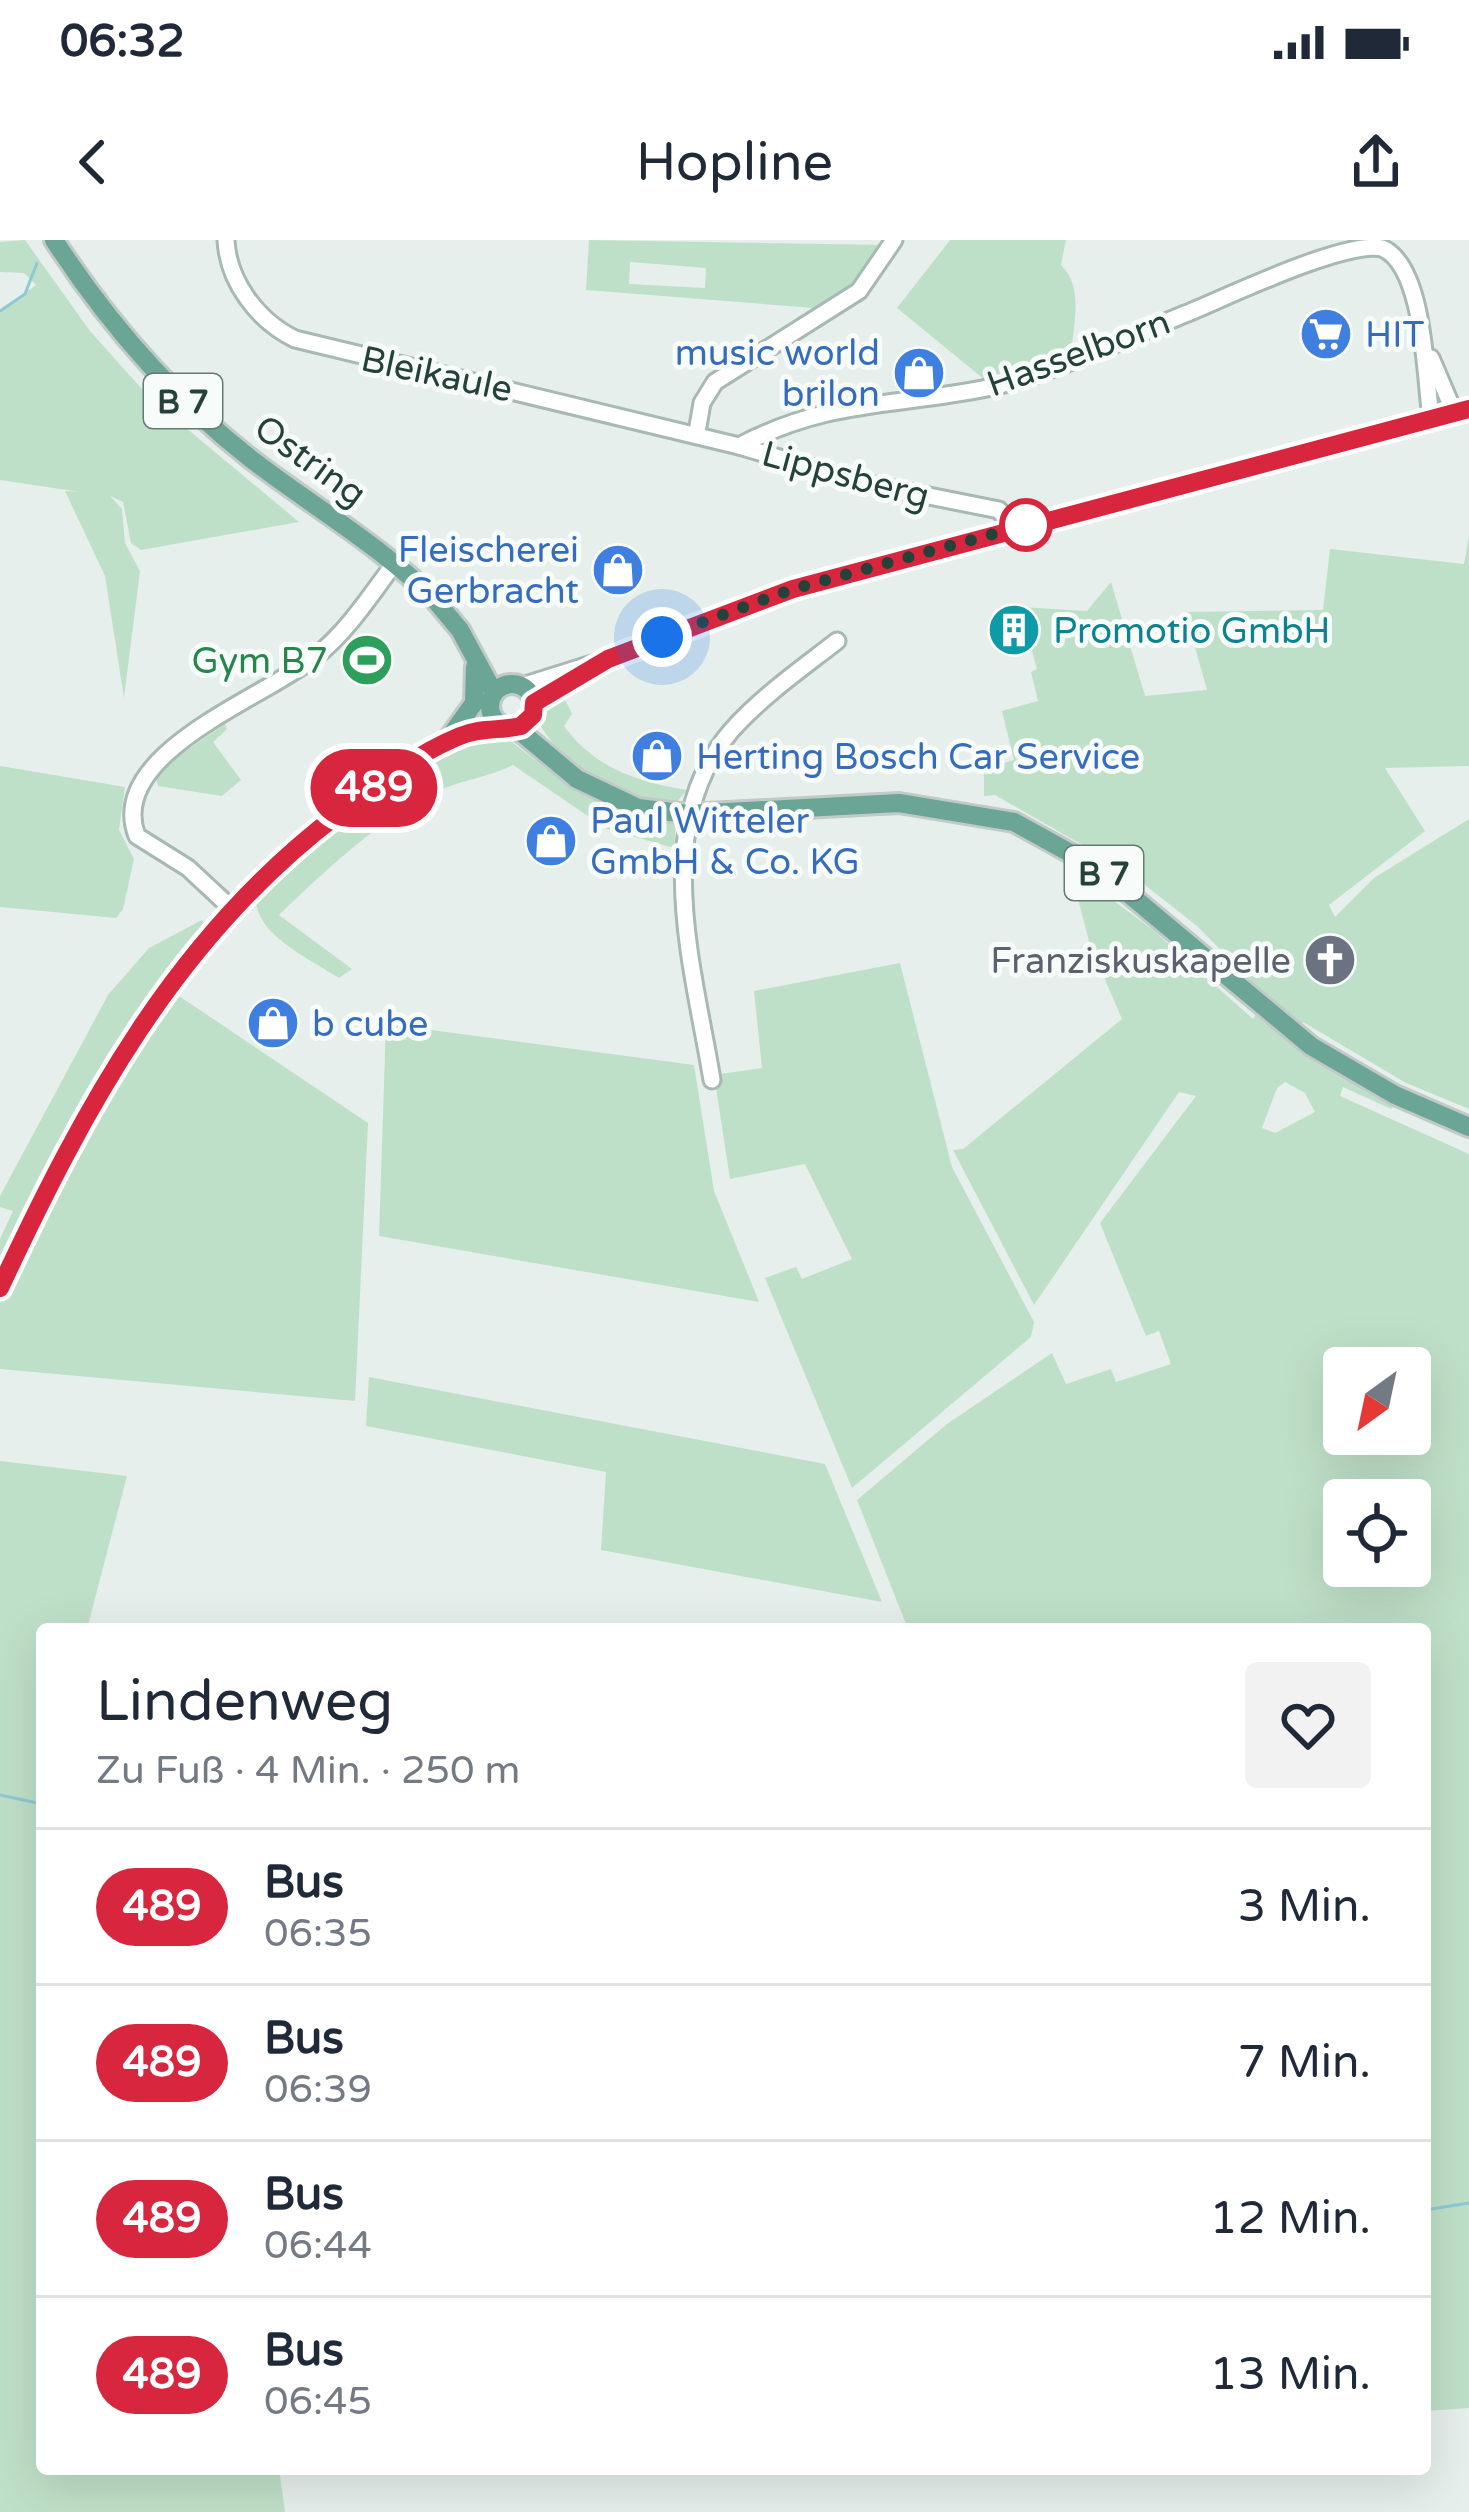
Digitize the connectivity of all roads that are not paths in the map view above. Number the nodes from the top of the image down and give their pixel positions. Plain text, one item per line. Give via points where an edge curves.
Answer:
1 (54, 240) edge
2 (226, 240) edge
3 (894, 240) edge
4 (1378, 243) edge
5 (1424, 345) junction
6 (1462, 410) edge
7 (1431, 418) junction
8 (700, 433) junction
9 (739, 446) junction
10 (1013, 528) junction
11 (394, 564) junction
12 (448, 613) junction
13 (837, 641) dead end
14 (472, 650) junction
15 (608, 659) junction
16 (519, 685) junction
17 (510, 712) junction
18 (441, 746) junction
19 (688, 814) junction
20 (231, 908) junction
21 (712, 1080) dead end
22 (1469, 1127) edge
23 (0, 1287) edge

1 - 11 main road, Ostring / B 7 via 175,393
2 - 8 street, Bleikaule via 247,299 295,339
3 - 8 street via 859,291 715,382 702,403
4 - 5 street, Hasselborn via 1404,271
4 - 9 street, Hasselborn via 1315,258 1012,380 807,414
5 - 6 street, Hasselborn
5 - 7 street, Hasselborn
6 - 7 street
7 - 10 street
8 - 9 street
9 - 10 street, Lippsberg via 866,484 999,510
10 - 15 street via 793,589
11 - 12 main road, Ostring / B 7
11 - 20 street via 316,657 160,757 138,785 137,836
12 - 14 main road, B 7
12 - 16 main road, B 7
13 - 19 street via 732,730
14 - 17 main road, B 7
14 - 18 main road via 475,703
15 - 16 street
15 - 17 street
16 - 17 main road
16 - 17 main road, B 7
17 - 18 main road
17 - 19 main road, B 7 via 592,789 624,804
18 - 20 main road via 322,826
19 - 21 street via 684,898
19 - 22 main road, B 7 via 899,803 1014,822 1099,869 1311,1046
20 - 23 main road via 112,1065

